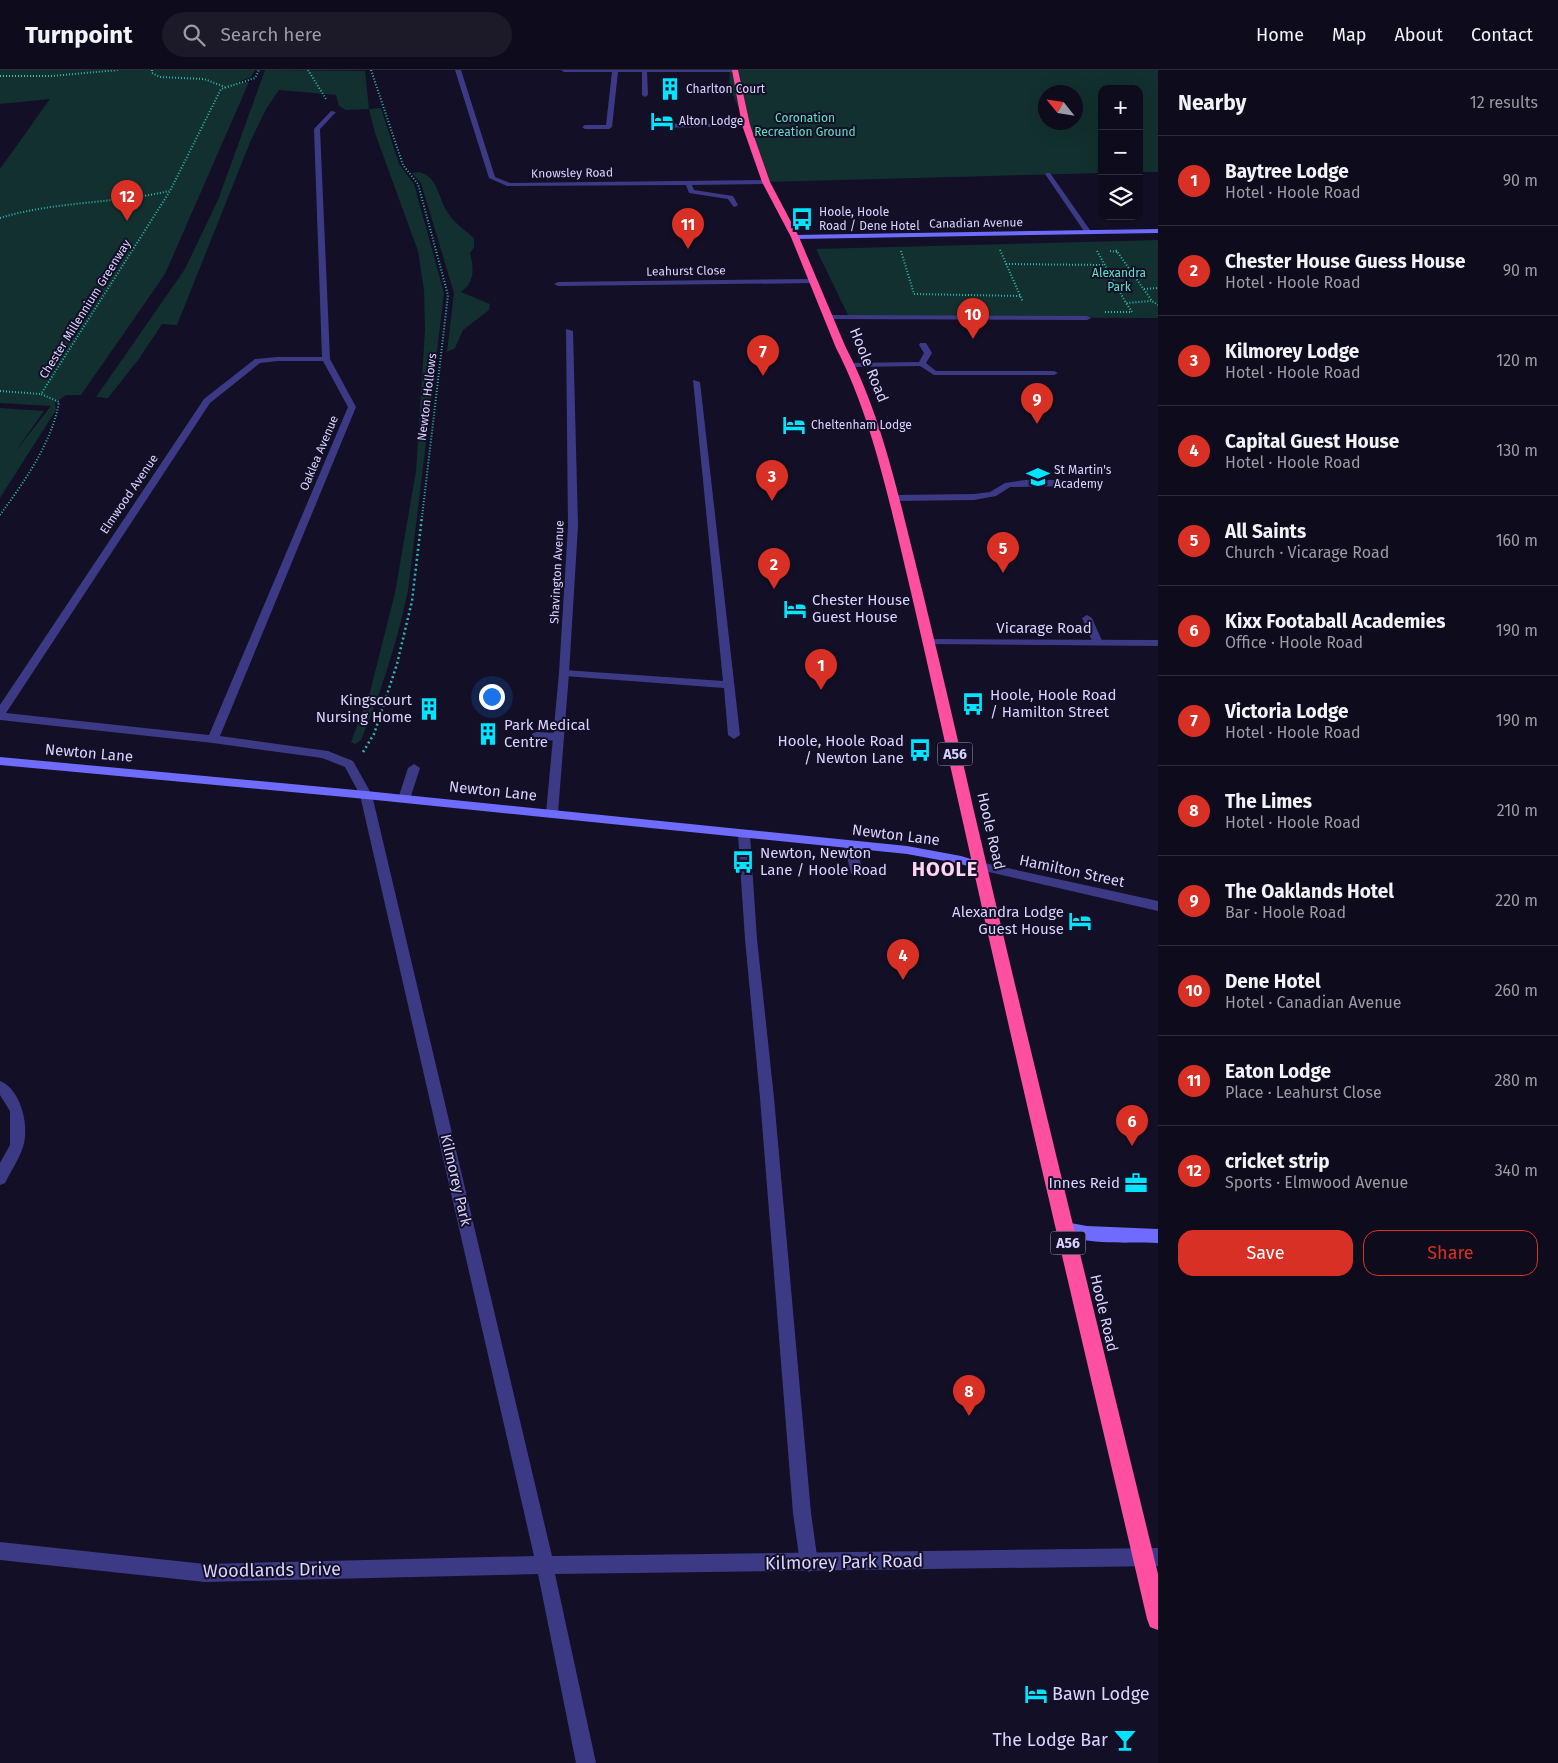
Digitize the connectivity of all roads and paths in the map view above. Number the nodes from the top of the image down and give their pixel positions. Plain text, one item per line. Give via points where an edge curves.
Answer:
1 (46, 70) edge
2 (118, 70) edge
3 (152, 70) edge
4 (259, 70) edge
5 (308, 70) edge
6 (372, 70) edge
7 (458, 70) edge
8 (564, 70) edge
9 (735, 70) edge
10 (615, 71) edge
11 (644, 71) edge
12 (0, 76) edge
13 (42, 76) junction
14 (226, 87) junction
15 (645, 95) dead end
16 (333, 112) joint
17 (746, 125) junction
18 (655, 126) dead end
19 (585, 127) dead end
20 (1048, 174) dead end
21 (688, 182) junction
22 (766, 182) junction
23 (170, 191) junction
24 (735, 205) dead end
25 (0, 218) edge
26 (1158, 231) edge
27 (1106, 232) junction
28 (1088, 233) junction
29 (795, 237) junction
30 (901, 250) dead end
31 (1096, 251) dead end
32 (1006, 264) dead end
33 (1104, 265) junction
34 (814, 281) junction
35 (558, 284) dead end
36 (1158, 288) edge
37 (1143, 289) junction
38 (1020, 296) dead end
39 (1152, 301) junction
40 (1158, 305) edge
41 (829, 317) junction
42 (1087, 318) dead end
43 (569, 331) dead end
44 (923, 345) dead end
45 (326, 359) junction
46 (922, 364) junction
47 (850, 365) junction
48 (1054, 374) dead end
49 (696, 382) dead end
50 (0, 392) edge
51 (41, 394) junction
52 (1075, 483) dead end
53 (894, 498) junction
54 (0, 515) edge
55 (1087, 618) dead end
56 (929, 642) junction
57 (1098, 643) junction
58 (1158, 643) edge
59 (564, 673) junction
60 (729, 685) junction
61 (0, 712) edge
62 (0, 716) edge
63 (374, 734) dead end
64 (734, 735) dead end
65 (537, 736) dead end
66 (558, 737) junction
67 (213, 739) junction
68 (0, 761) edge
69 (414, 768) dead end
70 (366, 795) junction
71 (404, 799) junction
72 (552, 813) junction
73 (744, 835) junction
74 (850, 845) junction
75 (980, 866) junction
76 (857, 873) dead end
77 (1158, 906) edge
78 (0, 1087) edge
79 (0, 1178) edge
80 (1065, 1229) junction
81 (1158, 1236) edge
82 (0, 1551) edge
83 (1150, 1557) edge
84 (809, 1563) junction
85 (545, 1565) junction
86 (1158, 1619) edge
87 (586, 1763) edge

1 - 13 path
2 - 13 path
3 - 14 path via 160,77 204,79
4 - 14 path via 255,78
5 - 16 path
6 - 63 path, Newton Hollows via 403,165 418,184 448,296 412,601 397,664
7 - 21 street, Knowsley Road via 492,178 509,185
8 - 10 street
9 - 11 street
9 - 17 highway, Hoole Road / A56
10 - 11 street
10 - 19 street via 609,127
11 - 15 street
12 - 13 path
14 - 23 path, Chester Millennium Greenway via 221,88
16 - 45 street, Oaklea Avenue via 317,129
17 - 18 street
17 - 22 highway, Hoole Road / A56
20 - 28 street
21 - 22 street, Knowsley Road
21 - 24 street via 691,192 731,197
22 - 29 highway, Hoole Road / A56
23 - 25 path via 130,199 45,206
23 - 51 path, Chester Millennium Greenway
26 - 27 street, Canadian Avenue
27 - 28 street, Canadian Avenue
27 - 37 path
28 - 29 street, Canadian Avenue
29 - 34 highway, Hoole Road / A56
30 - 38 path via 914,294
31 - 33 path
32 - 33 path
33 - 39 path via 1126,302
34 - 35 street, Leahurst Close
34 - 41 highway, Hoole Road / A56
36 - 37 path
37 - 39 path
39 - 40 path
41 - 42 street
41 - 47 highway, Hoole Road / A56
43 - 59 street, Shavington Avenue via 573,526
44 - 46 street via 928,353
45 - 61 street, Elmwood Avenue via 258,361 207,401
45 - 67 street, Oaklea Avenue via 352,407
46 - 47 street
46 - 48 street via 934,373
47 - 53 highway, Hoole Road / A56
49 - 60 street
50 - 51 path
51 - 54 path, Chester Millennium Greenway via 59,402 59,410 47,438
52 - 53 street via 1008,485 993,494 974,496
53 - 56 highway, Hoole Road / A56
55 - 57 street
56 - 57 street, Vicarage Road
56 - 75 highway, Hoole Road / A56
57 - 58 street, Vicarage Road
59 - 60 street
59 - 66 street, Shavington Avenue
60 - 64 street
62 - 67 street
65 - 66 street
66 - 72 street, Shavington Avenue
67 - 70 street via 324,754 338,759 349,764
68 - 70 street, Newton Lane
69 - 71 street
70 - 71 street, Newton Lane
70 - 85 street, Kilmorey Park
71 - 72 street, Newton Lane
72 - 73 street, Newton Lane
73 - 74 street, Newton Lane
73 - 84 street via 802,1513
74 - 75 street, Newton Lane via 907,850
74 - 76 street
75 - 77 street, Hamilton Street
75 - 80 highway, Hoole Road / A56
78 - 79 street via 17,1110 17,1145
80 - 81 street
80 - 83 highway, Hoole Road / A56
82 - 85 street, Woodlands Drive via 205,1573
83 - 84 street, Kilmorey Park Road
83 - 86 highway, Hoole Road / A56
84 - 85 street, Kilmorey Park Road
85 - 87 street, Kilmorey Park

